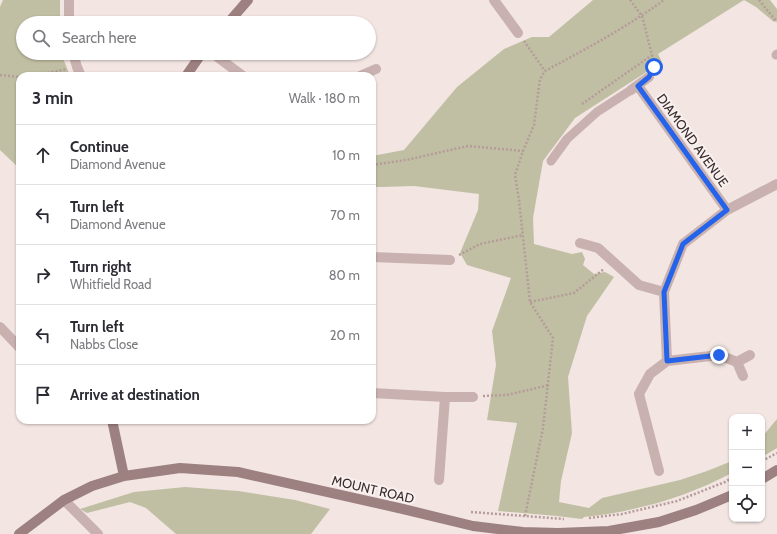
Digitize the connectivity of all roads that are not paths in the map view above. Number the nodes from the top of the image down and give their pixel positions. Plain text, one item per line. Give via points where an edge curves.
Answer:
1 (69, 0) edge
2 (248, 0) edge
3 (494, 0) edge
4 (69, 16) edge
5 (234, 16) edge
6 (518, 33) road end
7 (75, 60) edge
8 (197, 60) edge
9 (221, 60) edge
10 (376, 69) dead end
11 (79, 72) edge
12 (189, 72) edge
13 (238, 72) edge
14 (369, 72) edge
15 (649, 77) road end
16 (634, 88) junction
17 (551, 161) dead end
18 (776, 188) edge
19 (727, 210) junction
20 (580, 243) dead end
21 (376, 257) edge
22 (450, 260) road end
23 (664, 292) junction
24 (0, 327) edge
25 (16, 344) edge
26 (750, 354) dead end
27 (667, 361) junction
28 (737, 362) junction
29 (743, 376) dead end
30 (376, 393) edge
31 (445, 397) junction
32 (473, 397) road end
33 (113, 424) edge
34 (777, 470) edge
35 (659, 471) dead end
36 (124, 476) junction
37 (765, 477) edge
38 (439, 480) dead end
39 (729, 496) edge
40 (64, 500) junction
41 (472, 530) edge
42 (19, 534) edge
43 (98, 534) edge

1 - 4 street
2 - 5 street
3 - 6 street
7 - 11 street
8 - 12 street
9 - 13 street
10 - 14 street
15 - 16 street
16 - 17 lane via 597,112 567,139
16 - 19 street, DIAMOND AVENUE
18 - 19 street
19 - 23 street via 683,244
20 - 23 street via 598,248 639,285
21 - 22 street
23 - 27 street
24 - 25 street
26 - 28 street
27 - 28 street via 719,355
27 - 35 street via 650,374 639,394
28 - 29 street
30 - 31 street
31 - 32 street
31 - 38 street
33 - 36 street
34 - 37 street
36 - 40 street, MOUNT ROAD via 92,486
36 - 41 street, MOUNT ROAD via 180,468 238,472 402,509
39 - 41 street, MOUNT ROAD via 659,522 609,531 558,533
40 - 42 street, MOUNT ROAD
40 - 43 street

